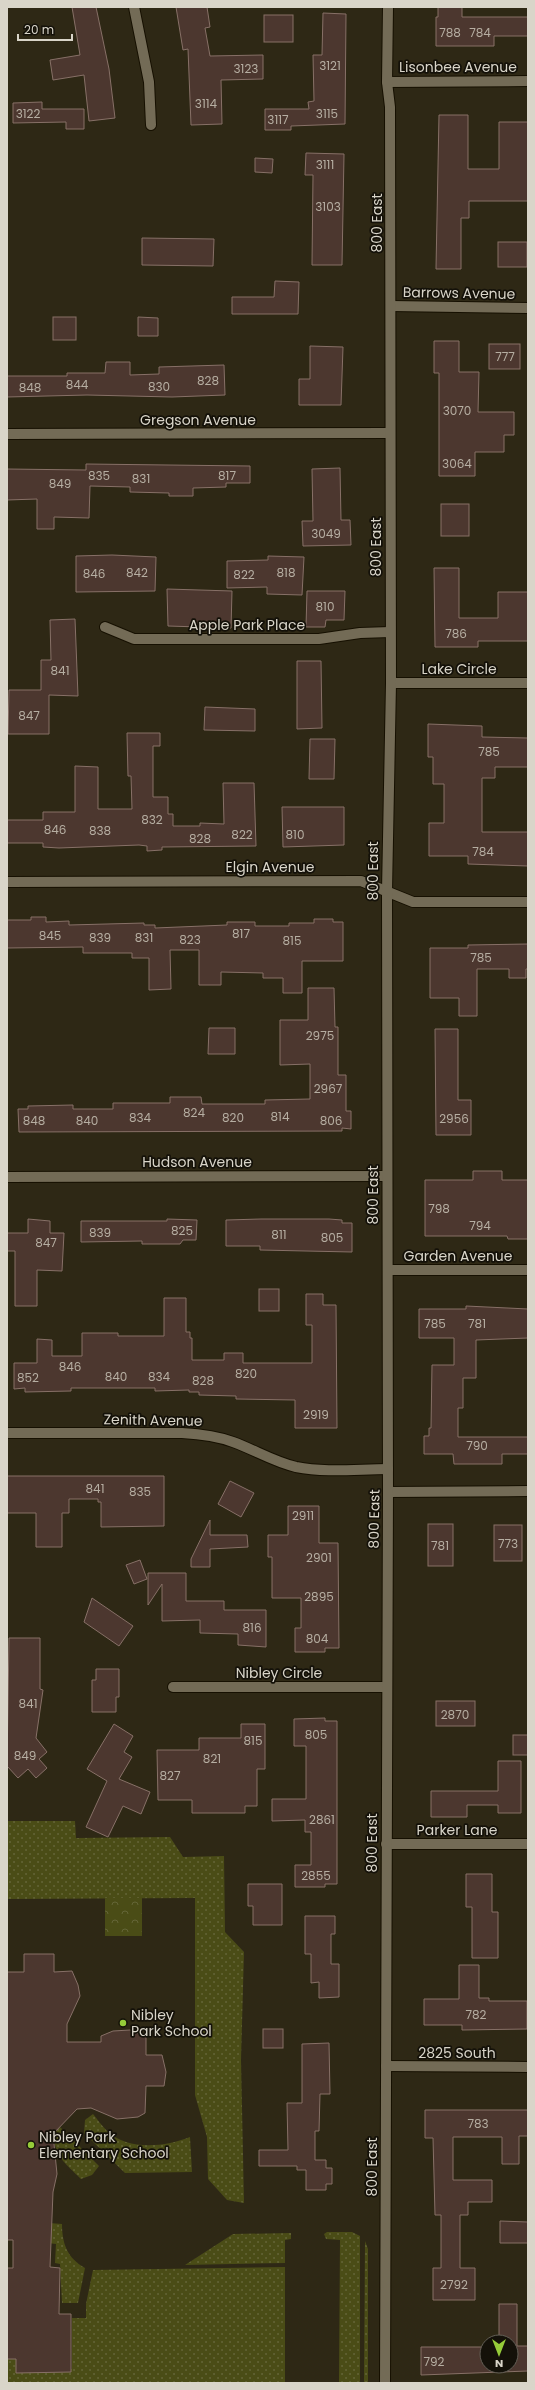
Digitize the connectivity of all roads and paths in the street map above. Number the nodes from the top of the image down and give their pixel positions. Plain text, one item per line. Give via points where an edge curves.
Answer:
1 (134, 7) edge
2 (388, 7) edge
3 (528, 81) edge
4 (387, 82) junction
5 (151, 125) dead end
6 (391, 306) junction
7 (528, 308) edge
8 (390, 433) junction
9 (7, 434) edge
10 (105, 627) dead end
11 (390, 632) junction
12 (391, 683) junction
13 (528, 683) edge
14 (7, 882) edge
15 (387, 891) junction
16 (528, 902) edge
17 (387, 1176) junction
18 (7, 1177) edge
19 (388, 1270) junction
20 (528, 1270) edge
21 (7, 1433) edge
22 (388, 1469) junction
23 (528, 1491) edge
24 (388, 1492) junction
25 (173, 1687) dead end
26 (386, 1687) junction
27 (386, 1844) junction
28 (528, 1844) edge
29 (386, 2066) junction
30 (528, 2067) edge
31 (385, 2383) edge

1 - 5 street via 149,82
2 - 4 street, 800 East
3 - 4 street, Lisonbee Avenue
4 - 6 street, 800 East via 390,107
6 - 7 street, Barrows Avenue
6 - 8 street, 800 East
8 - 9 street, Gregson Avenue
8 - 11 street, 800 East
10 - 11 street, Apple Park Place via 134,639 318,639
11 - 12 street, 800 East
12 - 13 street, Lake Circle
12 - 15 street, 800 East
14 - 15 street, Elgin Avenue via 361,880
15 - 16 street, Elgin Avenue via 413,902
15 - 17 street, 800 East
17 - 18 street, Hudson Avenue
17 - 19 street, 800 East
19 - 20 street, Garden Avenue
19 - 22 street, 800 East
21 - 22 street, Zenith Avenue via 209,1435 296,1467
22 - 24 street, 800 East
23 - 24 street
24 - 26 street, 800 East
25 - 26 street, Nibley Circle
26 - 27 street, 800 East
27 - 28 street, Parker Lane
27 - 29 street, 800 East
29 - 30 street, 2825 South
29 - 31 street, 800 East

